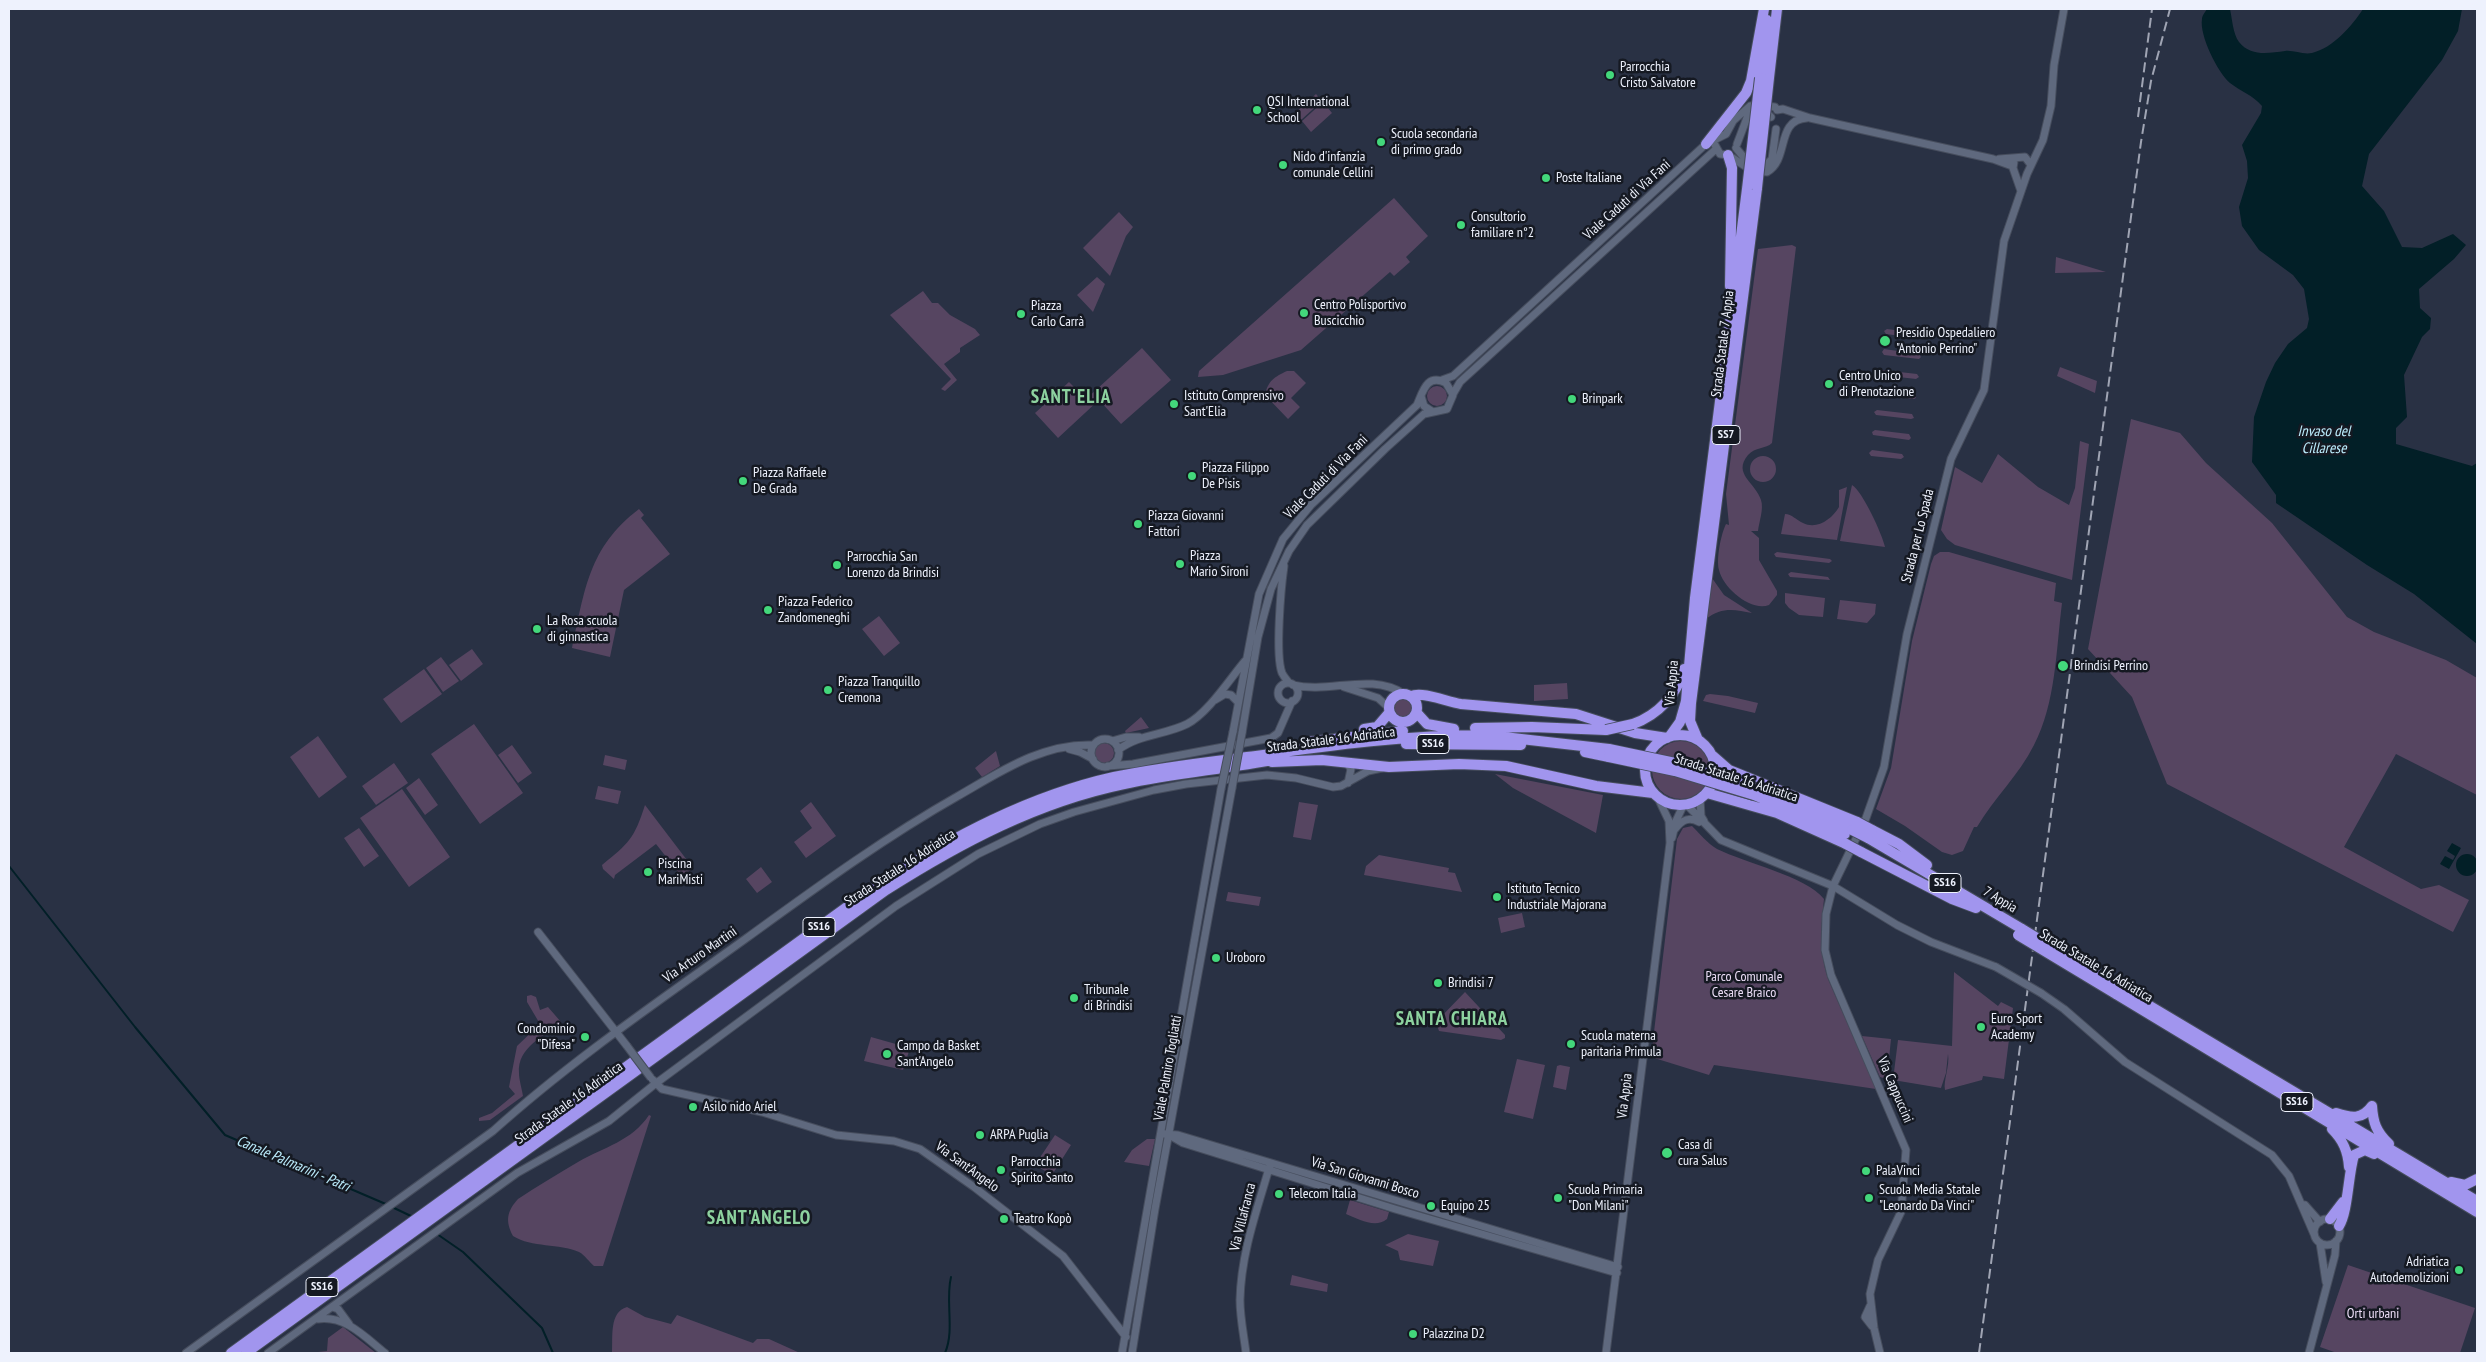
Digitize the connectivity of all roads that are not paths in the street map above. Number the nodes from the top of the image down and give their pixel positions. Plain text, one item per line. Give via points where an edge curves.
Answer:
1 (1764, 9) edge
2 (1768, 9) edge
3 (1777, 9) edge
4 (2064, 9) edge
5 (1765, 78) junction
6 (1778, 110) junction
7 (1788, 111) junction
8 (1771, 117) junction
9 (1810, 118) junction
10 (1792, 122) junction
11 (1776, 129) junction
12 (1786, 130) junction
13 (1720, 134) junction
14 (1711, 146) junction
15 (2039, 147) junction
16 (1734, 149) junction
17 (2025, 157) junction
18 (2031, 165) junction
19 (2014, 166) junction
20 (2027, 174) junction
21 (1752, 188) junction
22 (2021, 192) junction
23 (1729, 336) junction
24 (1442, 380) junction
25 (1453, 394) junction
26 (1421, 396) junction
27 (1433, 412) junction
28 (1286, 557) junction
29 (1691, 629) junction
30 (1245, 661) junction
31 (1291, 684) junction
32 (1339, 686) junction
33 (1314, 687) junction
34 (1407, 695) junction
35 (1279, 697) junction
36 (1294, 699) junction
37 (1238, 702) junction
38 (1443, 702) junction
39 (1206, 709) junction
40 (1389, 710) junction
41 (1417, 712) junction
42 (1283, 719) junction
43 (1484, 728) junction
44 (1454, 729) junction
45 (1634, 729) junction
46 (1233, 732) joint
47 (1242, 733) joint
48 (1142, 737) junction
49 (1669, 737) junction
50 (1698, 740) junction
51 (1112, 741) junction
52 (1308, 742) junction
53 (1580, 744) junction
54 (1093, 745) junction
55 (1066, 748) junction
56 (1118, 752) junction
57 (1609, 753) junction
58 (1649, 753) junction
59 (1712, 756) junction
60 (1093, 759) junction
61 (1257, 759) junction
62 (1346, 762) junction
63 (1133, 764) junction
64 (1108, 766) junction
65 (1389, 767) junction
66 (1347, 784) junction
67 (1655, 795) junction
68 (1704, 796) junction
69 (1685, 805) junction
70 (1707, 828) junction
71 (1675, 829) junction
72 (1851, 833) junction
73 (1867, 841) junction
74 (1670, 843) junction
75 (1833, 886) junction
76 (1977, 905) junction
77 (538, 932) dead end
78 (2117, 990) joint
79 (616, 1032) junction
80 (653, 1081) junction
81 (2316, 1110) junction
82 (1165, 1134) junction
83 (2401, 1162) junction
84 (1269, 1166) junction
85 (2349, 1170) junction
86 (2435, 1177) junction
87 (2477, 1179) edge
88 (2477, 1201) edge
89 (2302, 1202) junction
90 (2477, 1212) edge
91 (2320, 1222) junction
92 (2334, 1223) junction
93 (416, 1225) junction
94 (2314, 1234) junction
95 (2336, 1241) junction
96 (2320, 1243) junction
97 (1617, 1270) junction
98 (2325, 1292) junction
99 (346, 1297) junction
100 (332, 1307) junction
101 (342, 1319) junction
102 (315, 1320) junction
103 (1126, 1337) junction
104 (186, 1353) edge
105 (231, 1353) edge
106 (246, 1353) edge
107 (268, 1353) edge
108 (384, 1353) edge
109 (1122, 1353) edge
110 (1132, 1353) edge
111 (1246, 1353) edge
112 (1606, 1353) edge
113 (1880, 1353) edge
114 (2309, 1353) edge

1 - 13 highway via 1751,81
2 - 5 highway, Strada Statale 7 Appia / SS7
3 - 5 highway, Strada Statale 7 Appia / SS7
4 - 15 street via 2051,106
5 - 21 highway, Strada Statale 7 Appia / SS7, bridge
6 - 7 street
6 - 8 street
6 - 13 street via 1769,106 1750,106
7 - 9 street
7 - 10 street
8 - 11 street
8 - 16 street via 1758,111 1748,115
9 - 10 street
9 - 19 street
10 - 12 street
11 - 12 street
11 - 16 street via 1772,159 1764,167 1751,166
12 - 16 street via 1777,164 1767,172 1751,170
13 - 14 highway
13 - 16 street via 1734,138
14 - 16 street via 1720,154
14 - 24 street, Viale Caduti di Via Fani via 1453,376
14 - 25 street, Viale Caduti di Via Fani via 1460,382
15 - 17 street
15 - 18 street
16 - 23 highway
17 - 18 street
17 - 19 street
18 - 20 street, Strada per Lo Spada
19 - 20 street via 2021,175
19 - 22 street
20 - 22 street, Strada per Lo Spada
21 - 23 highway, Strada Statale 7 Appia / SS7
21 - 50 highway, Strada Statale 7 Appia / SS7 via 1690,713
22 - 75 street, Strada per Lo Spada via 2001,256 1986,380 1980,400 1951,458 1907,634 1884,767 1866,818
23 - 29 highway, Strada Statale 7 Appia / SS7
24 - 25 street via 1450,386
24 - 26 street, Viale Caduti di Via Fani via 1428,383
25 - 27 street, Viale Caduti di Via Fani via 1447,409
26 - 27 street via 1424,406
26 - 30 street, Viale Caduti di Via Fani via 1417,405 1311,505 1284,540 1259,594
27 - 28 street, Viale Caduti di Via Fani via 1424,414 1337,494 1307,525
28 - 31 street via 1281,589 1280,662 1283,674
28 - 47 street, Viale Caduti di Via Fani via 1271,589 1258,637
29 - 45 highway via 1682,674 1674,691 1657,712
29 - 49 highway, Via Appia / SS7 via 1684,711
30 - 37 street, Viale Caduti di Via Fani
30 - 39 street
31 - 33 street
31 - 35 street via 1281,686
31 - 36 street via 1297,690
32 - 33 street
32 - 34 street via 1364,683 1392,686
32 - 40 street via 1378,698
33 - 36 street
34 - 38 highway via 1425,695
34 - 40 highway via 1392,699
34 - 41 highway via 1416,702
35 - 36 street via 1283,701
35 - 42 street
36 - 42 street
37 - 39 street via 1225,694
37 - 46 street, Viale Caduti di Via Fani
38 - 41 highway via 1424,705
38 - 45 highway via 1576,714
39 - 48 street via 1185,725
40 - 41 highway via 1395,720 1403,723 1412,720
40 - 52 highway via 1377,726
41 - 44 highway via 1427,724
42 - 63 street via 1278,733 1265,740
43 - 44 highway
43 - 45 highway, bridge
43 - 53 highway
44 - 52 highway via 1392,732
45 - 49 highway
45 - 58 highway
46 - 82 street, Viale Palmiro Togliatti, bridge
47 - 82 street, Viale Palmiro Togliatti, bridge
48 - 51 street
48 - 56 street
49 - 50 highway via 1680,735
49 - 58 highway
50 - 59 highway
51 - 54 street via 1102,739
51 - 56 street
52 - 61 highway
53 - 57 highway, Strada Statale 16 Adriatica / SS16
53 - 61 highway, Strada Statale 16 Adriatica / SS16 via 1469,735 1412,737
54 - 55 street, Via Arturo Martini
54 - 60 street
55 - 60 street
55 - 79 street, Via Arturo Martini via 1010,765 920,817 848,863
56 - 63 street
56 - 64 street via 1115,762
57 - 61 highway, Strada Statale 16 Adriatica / SS16 via 1514,744 1414,744
57 - 72 highway, Strada Statale 16 Adriatica / SS16, bridge via 1755,792
58 - 67 highway via 1645,778
59 - 68 highway via 1715,775
59 - 72 highway via 1730,770 1781,790
60 - 64 street via 1099,765
61 - 62 highway
61 - 93 highway, Strada Statale 16 Adriatica / SS16 via 1149,770 1079,787 979,825 938,847 880,883
62 - 65 highway
62 - 66 street via 1351,769
63 - 64 street
65 - 66 street via 1368,771
65 - 67 highway via 1506,766
66 - 80 street via 1333,787 1267,775 1186,784 1114,800 1040,824 978,854 924,887
67 - 69 highway via 1668,804
67 - 74 street, Via Appia via 1669,821
68 - 69 highway
68 - 70 street via 1701,816
68 - 72 highway
69 - 70 street
69 - 71 street, Via Appia
70 - 71 street via 1693,819 1683,821
70 - 75 street via 1721,840
71 - 74 street, Via Appia
72 - 73 highway, Strada Statale 16 Adriatica / SS16, bridge
72 - 73 highway, bridge
73 - 76 highway, 7 Appia / SS16
73 - 76 highway via 1952,898
74 - 97 street, Via Appia
75 - 89 street, bridge via 1897,925 1996,967 2041,994 2125,1062 2272,1154 2289,1176
75 - 113 street, Via Cappuccini via 1825,950 1831,975 1906,1150 1901,1212 1878,1260 1870,1294
76 - 78 highway, 7 Appia / SS16, bridge
77 - 79 street
78 - 81 highway, Strada Statale 16 Adriatica / SS16
79 - 80 street, bridge
79 - 104 street, Via Arturo Martini via 533,1095 493,1131
80 - 99 street via 609,1121 517,1173
80 - 103 street, Via Sant'Angelo via 662,1089 762,1112 836,1134 894,1141 920,1149 1063,1256
81 - 83 highway, Strada Statale 16 Adriatica / SS16
81 - 83 highway via 2355,1117 2363,1116 2372,1106 2375,1127
81 - 85 highway via 2343,1142
82 - 84 street, Via San Giovanni Bosco
82 - 103 street, Viale Palmiro Togliatti
82 - 110 street, Viale Palmiro Togliatti
83 - 85 highway via 2365,1150 2354,1155
83 - 86 highway, Strada Statale 16 Adriatica / SS16
83 - 90 highway, Strada Statale 16 Adriatica / SS16
84 - 97 street, Via San Giovanni Bosco
84 - 111 street, Via Villafranca via 1249,1236 1242,1279 1240,1307
85 - 92 highway via 2344,1218
86 - 87 highway via 2465,1186
86 - 88 highway, Strada Statale 16 Adriatica / SS16
89 - 91 street
89 - 94 street
91 - 92 street
91 - 94 street
92 - 95 street via 2340,1232
93 - 105 highway, Strada Statale 16 Adriatica / SS16
93 - 106 highway, Strada Statale 16 Adriatica / SS16
94 - 96 street
95 - 96 street via 2329,1245
95 - 98 street
96 - 98 street
97 - 112 street, Via Appia
98 - 114 street
99 - 100 street
99 - 101 street
100 - 101 street
100 - 102 street
101 - 102 street
101 - 108 street
102 - 107 street
103 - 109 street, Viale Palmiro Togliatti

